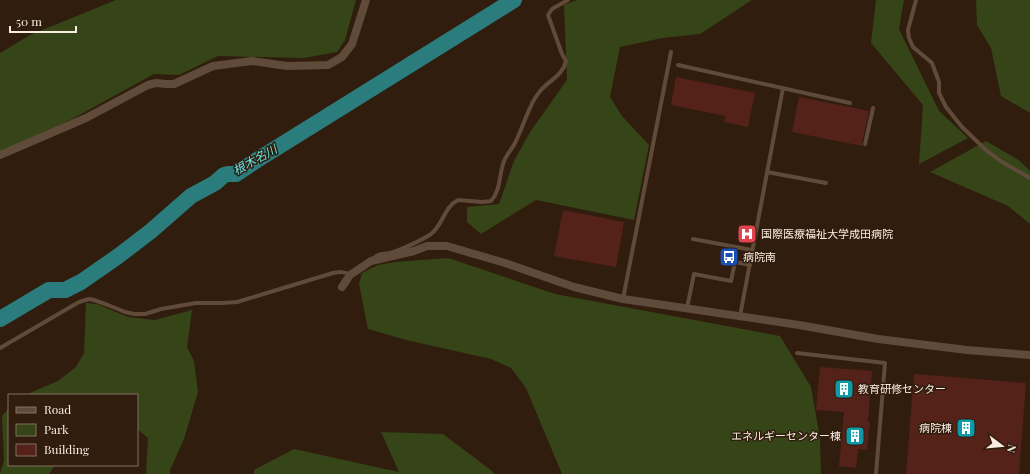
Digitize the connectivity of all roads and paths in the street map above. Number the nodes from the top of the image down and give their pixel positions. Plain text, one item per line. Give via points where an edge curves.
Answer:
1 (366, 0) edge
2 (568, 0) edge
3 (916, 0) edge
4 (671, 52) dead end
5 (678, 65) dead end
6 (784, 88) junction
7 (850, 103) dead end
8 (873, 108) dead end
9 (865, 144) dead end
10 (0, 154) edge
11 (767, 172) junction
12 (1030, 178) edge
13 (826, 183) dead end
14 (693, 239) dead end
15 (752, 250) junction
16 (372, 261) junction
17 (750, 265) junction
18 (350, 275) junction
19 (342, 287) dead end
20 (623, 299) junction
21 (687, 309) junction
22 (740, 317) junction
23 (0, 348) edge
24 (797, 353) dead end
25 (1030, 355) edge
26 (876, 474) edge

1 - 10 street via 352,44 342,57 328,65 287,66 252,61 213,66 174,84 148,85 86,118
2 - 16 lane via 552,9 548,15 566,61 565,65 556,78 541,90 531,106 504,161 494,198 482,202 458,200 450,207 432,234 394,251 377,255
3 - 12 lane via 908,30 909,38 913,47 932,63 939,82 939,93 946,107 987,151
4 - 20 lane
5 - 6 lane
6 - 7 lane
6 - 11 lane
8 - 9 lane
11 - 13 lane
11 - 15 lane
14 - 15 lane
15 - 17 lane
16 - 18 street
16 - 20 street via 427,246 447,246 574,287
17 - 21 lane via 735,262 731,281 694,274
17 - 22 lane
18 - 19 street
18 - 23 lane via 333,273 236,302 196,303 144,314 125,312 89,299 79,302
20 - 21 street
21 - 22 street
22 - 25 street via 878,339
24 - 26 lane via 885,363

